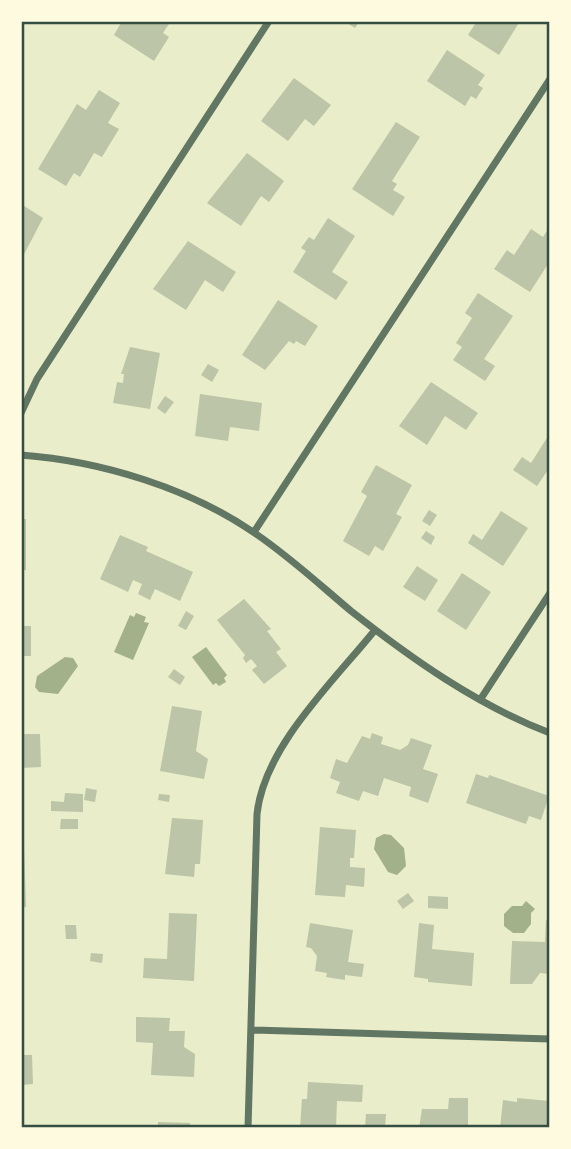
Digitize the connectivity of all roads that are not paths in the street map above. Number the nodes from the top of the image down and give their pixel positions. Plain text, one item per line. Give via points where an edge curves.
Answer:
1 (269, 21) edge
2 (550, 79) edge
3 (21, 414) edge
4 (21, 455) edge
5 (254, 532) junction
6 (550, 593) edge
7 (375, 630) junction
8 (480, 700) junction
9 (550, 733) edge
10 (251, 1030) junction
11 (550, 1040) edge
12 (248, 1128) edge

1 - 3 street via 37,379
2 - 5 street
4 - 5 street via 130,476 190,499
5 - 7 street
6 - 8 street
7 - 8 street
7 - 10 street via 282,744 264,777 257,814
8 - 9 street
10 - 11 street
10 - 12 street

